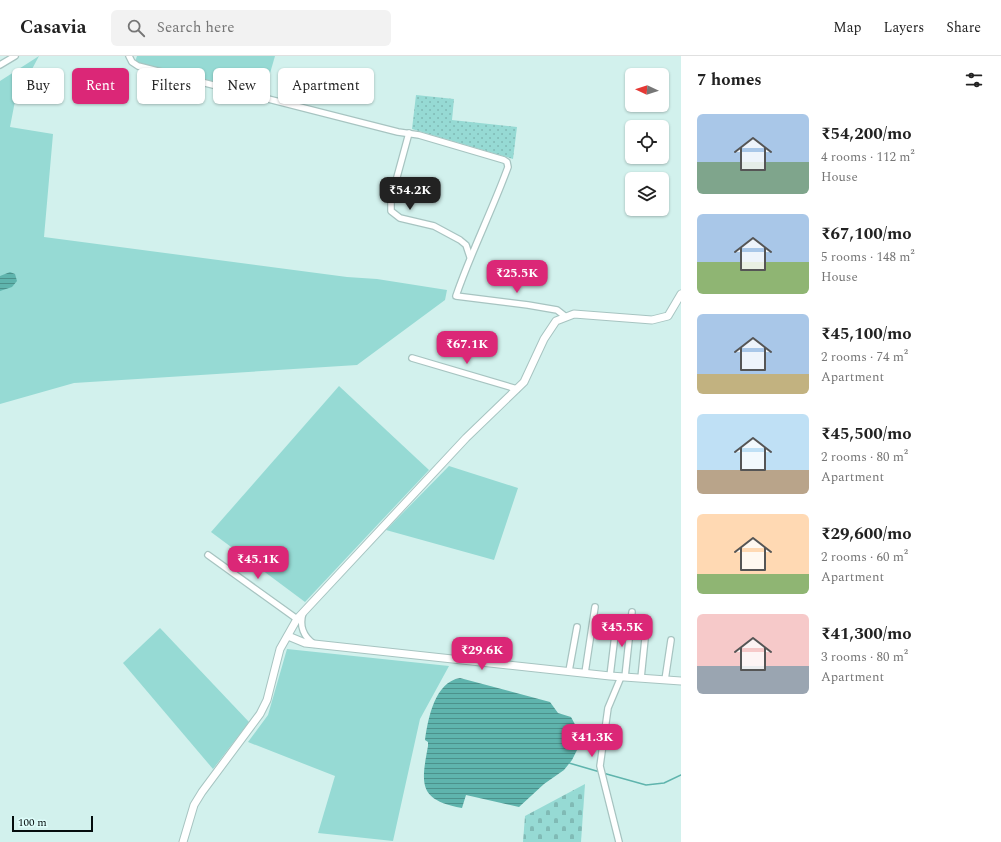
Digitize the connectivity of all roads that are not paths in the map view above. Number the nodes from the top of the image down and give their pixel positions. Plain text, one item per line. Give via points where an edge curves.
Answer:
1 (15, 56) edge
2 (129, 56) edge
3 (0, 65) edge
4 (408, 133) junction
5 (470, 257) junction
6 (681, 294) edge
7 (566, 317) junction
8 (412, 358) dead end
9 (517, 389) junction
10 (208, 555) dead end
11 (595, 607) dead end
12 (305, 609) junction
13 (632, 612) dead end
14 (617, 618) dead end
15 (297, 619) junction
16 (577, 627) dead end
17 (288, 636) junction
18 (646, 639) dead end
19 (671, 640) dead end
20 (315, 644) junction
21 (569, 671) junction
22 (585, 673) junction
23 (610, 676) junction
24 (623, 677) junction
25 (641, 678) junction
26 (665, 680) junction
27 (681, 681) edge
28 (183, 842) edge
29 (619, 842) edge

1 - 3 street
2 - 4 street via 138,66
4 - 5 street via 391,199 391,211 400,218 434,226 460,240 466,245
4 - 5 street via 420,134 507,162 504,176
5 - 7 street via 456,296 557,310
6 - 7 street via 668,316 652,320 592,314 574,314
7 - 9 street via 556,321 544,339 524,382
8 - 9 street
9 - 12 street via 462,442
10 - 15 street
11 - 22 street
12 - 15 street
12 - 20 street via 302,627
13 - 24 street
14 - 23 street
15 - 17 street
16 - 21 street
17 - 20 street
17 - 28 street via 280,649 267,700 260,714 198,798
18 - 25 street
19 - 26 street
20 - 21 street
21 - 22 street
22 - 23 street
23 - 24 street
24 - 25 street
24 - 29 street via 608,708 600,766
25 - 26 street
26 - 27 street

